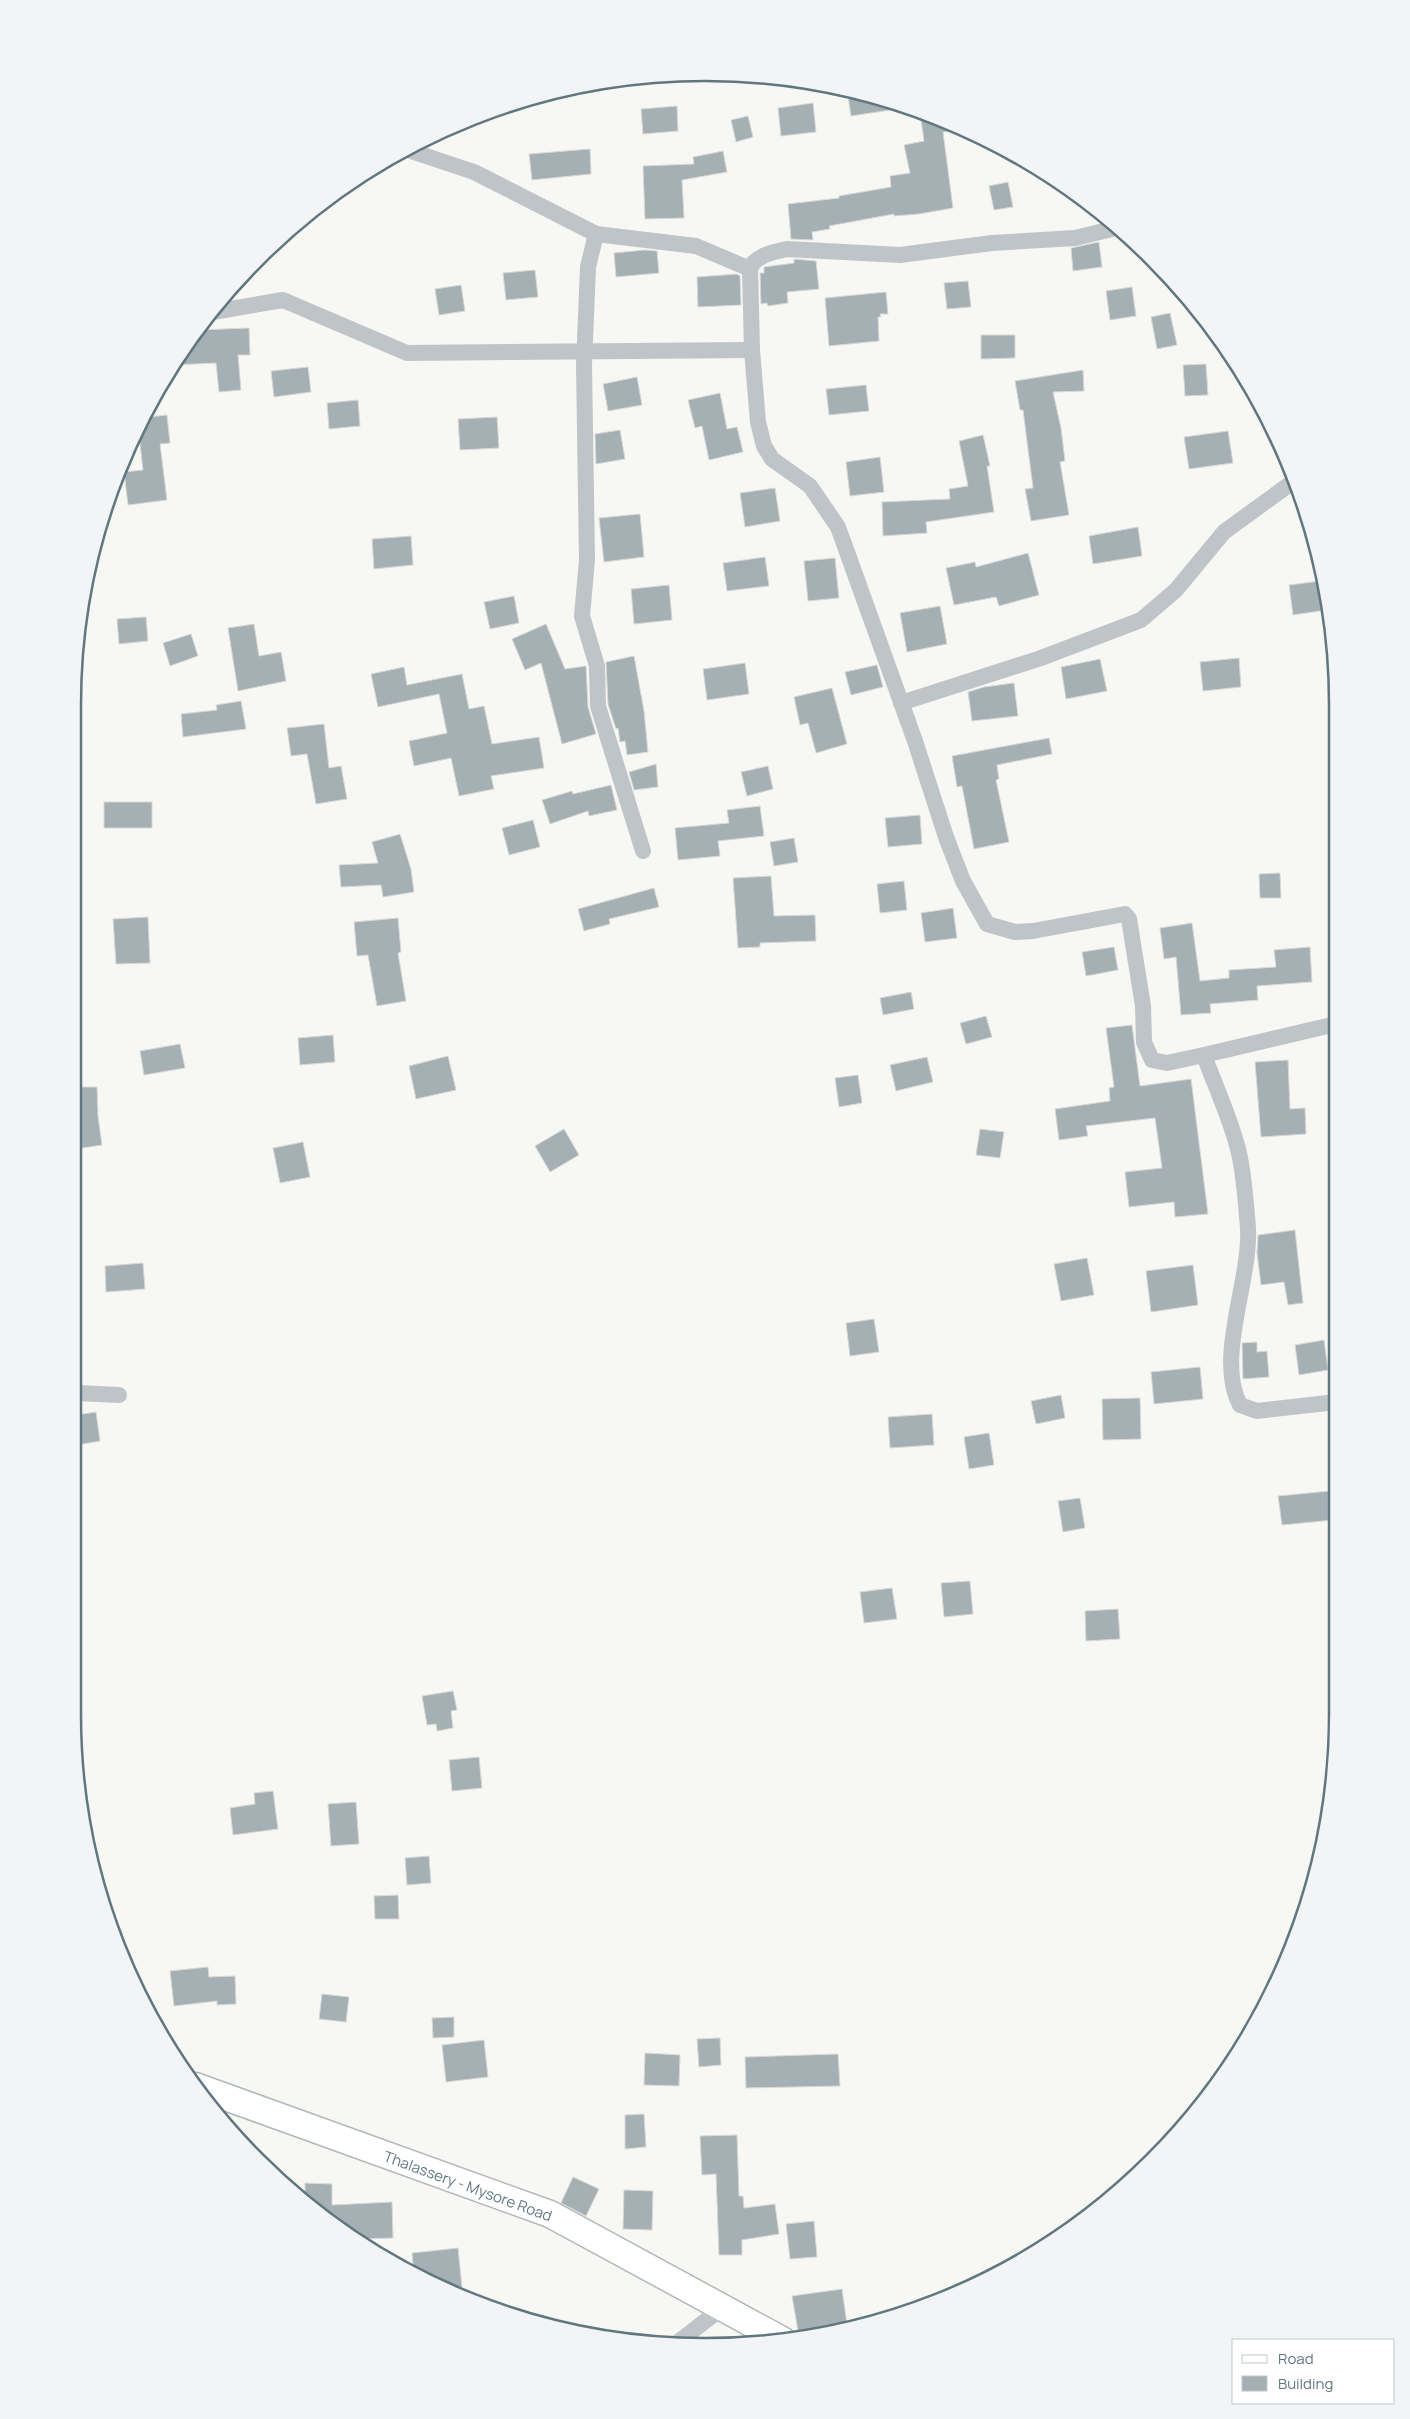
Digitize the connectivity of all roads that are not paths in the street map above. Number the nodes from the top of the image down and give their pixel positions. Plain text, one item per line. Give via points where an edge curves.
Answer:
1 (416, 153) edge
2 (1109, 230) edge
3 (596, 234) junction
4 (750, 269) junction
5 (222, 310) edge
6 (752, 350) junction
7 (585, 351) junction
8 (1288, 485) edge
9 (901, 702) junction
10 (643, 851) dead end
11 (1329, 1026) edge
12 (1204, 1055) junction
13 (81, 1393) edge
14 (120, 1394) dead end
15 (1329, 1403) edge
16 (207, 2090) edge
17 (722, 2308) junction
18 (763, 2334) edge
19 (685, 2337) edge

1 - 3 street via 474,172
2 - 4 street via 1075,238 992,243 900,254 787,249 770,252 753,263
3 - 4 street via 696,246
3 - 7 street via 588,267
4 - 6 street
5 - 7 street via 283,300 407,353
6 - 7 street
6 - 9 street via 758,422 764,446 772,459 810,486 838,527
7 - 10 street via 587,560 582,616 597,666 598,706
8 - 9 street via 1224,532 1176,590 1141,620 1041,658
9 - 12 street via 963,881 987,924 1014,932 1033,931 1125,914 1129,919 1139,978 1144,1042 1152,1060 1166,1063
11 - 12 street
12 - 15 street via 1238,1149 1248,1230 1230,1355 1233,1393 1240,1405 1257,1411
13 - 14 street
16 - 17 main road, Thalassery - Mysore Road via 550,2214
17 - 18 main road, Thalassery - Mysore Road
17 - 19 street

